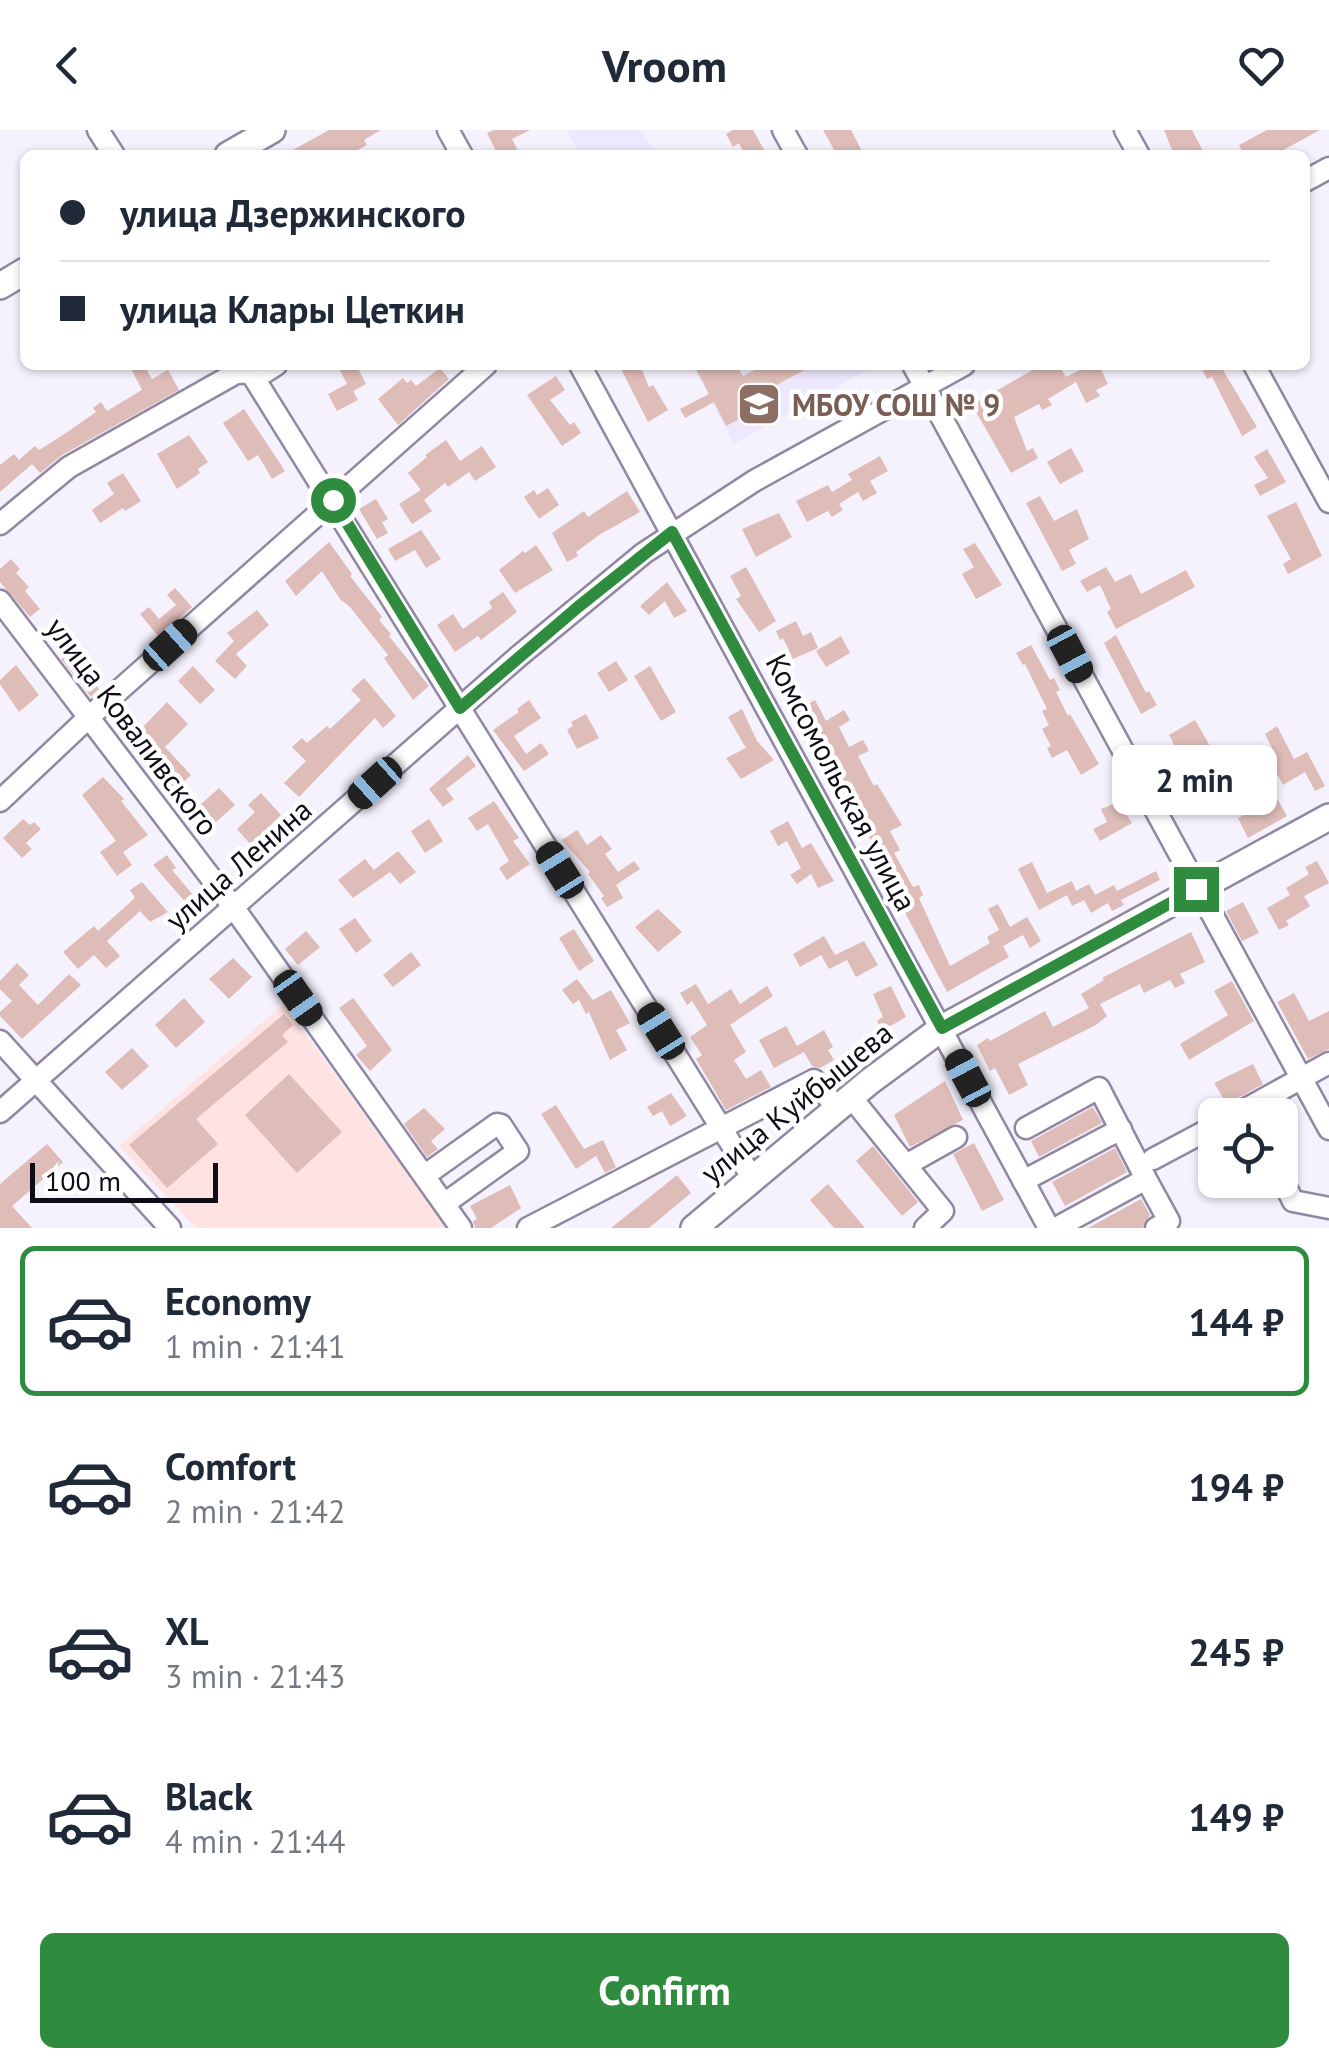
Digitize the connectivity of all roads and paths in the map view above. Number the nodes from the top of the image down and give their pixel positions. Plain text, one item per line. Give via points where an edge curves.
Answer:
1 (272, 130) edge
2 (237, 150) edge
3 (246, 370) edge
4 (250, 370) edge
5 (480, 370) edge
6 (583, 370) edge
7 (917, 370) edge
8 (955, 370) edge
9 (1257, 370) edge
10 (925, 386) junction
11 (333, 500) junction
12 (1329, 502) edge
13 (0, 524) edge
14 (672, 532) junction
15 (0, 602) edge
16 (460, 708) junction
17 (89, 717) junction
18 (0, 801) edge
19 (1329, 817) edge
20 (1196, 889) junction
21 (234, 908) junction
22 (942, 1028) junction
23 (0, 1041) edge
24 (1329, 1063) edge
25 (1301, 1079) junction
26 (36, 1080) junction
27 (1269, 1098) edge
28 (844, 1103) junction
29 (0, 1112) edge
30 (721, 1128) junction
31 (1026, 1128) dead end
32 (1121, 1129) junction
33 (1329, 1129) edge
34 (956, 1137) dead end
35 (1198, 1137) edge
36 (906, 1166) junction
37 (1150, 1169) junction
38 (644, 1175) dead end
39 (424, 1176) junction
40 (753, 1179) junction
41 (1024, 1181) junction
42 (1292, 1198) edge
43 (444, 1204) junction
44 (1329, 1210) edge
45 (950, 1219) edge
46 (170, 1228) edge
47 (462, 1228) edge
48 (528, 1228) edge
49 (546, 1228) edge
50 (694, 1228) edge
51 (926, 1228) edge
52 (1052, 1228) edge
53 (1156, 1228) edge
54 (1319, 1228) edge

1 - 2 main road
3 - 13 street via 69,466
4 - 11 street
5 - 11 street
6 - 14 street, Комсомольская улица
7 - 10 street
8 - 10 street, улица Ленина
9 - 12 street
10 - 14 street, улица Ленина
10 - 20 street
11 - 16 street
11 - 17 street
14 - 16 street, улица Ленина
14 - 22 street, Комсомольская улица
15 - 17 street, улица Коваливского
16 - 21 street, улица Ленина
16 - 30 street
17 - 18 street
17 - 21 street, улица Коваливского
19 - 20 main road, улица Куйбышева
20 - 22 main road, улица Куйбышева
20 - 25 street
21 - 26 street, улица Ленина
21 - 39 street, улица Коваливского
22 - 28 main road, улица Куйбышева
22 - 41 street, Комсомольская улица
23 - 26 street
24 - 25 street
25 - 27 street
25 - 33 street
26 - 29 street, улица Ленина
26 - 46 street
28 - 30 street via 814,1080
28 - 36 street
28 - 40 main road, улица Куйбышева
30 - 40 street
30 - 48 street
31 - 32 street via 1099,1088
32 - 37 street
32 - 41 street
34 - 36 street
35 - 37 street
36 - 45 street
37 - 52 street
37 - 53 street via 1168,1221
38 - 49 street
39 - 43 street, улица Коваливского
39 - 43 street via 500,1125 518,1151
40 - 50 main road, улица Куйбышева
41 - 52 street, Комсомольская улица
42 - 44 street
43 - 47 street, улица Коваливского
44 - 54 street
45 - 51 street

